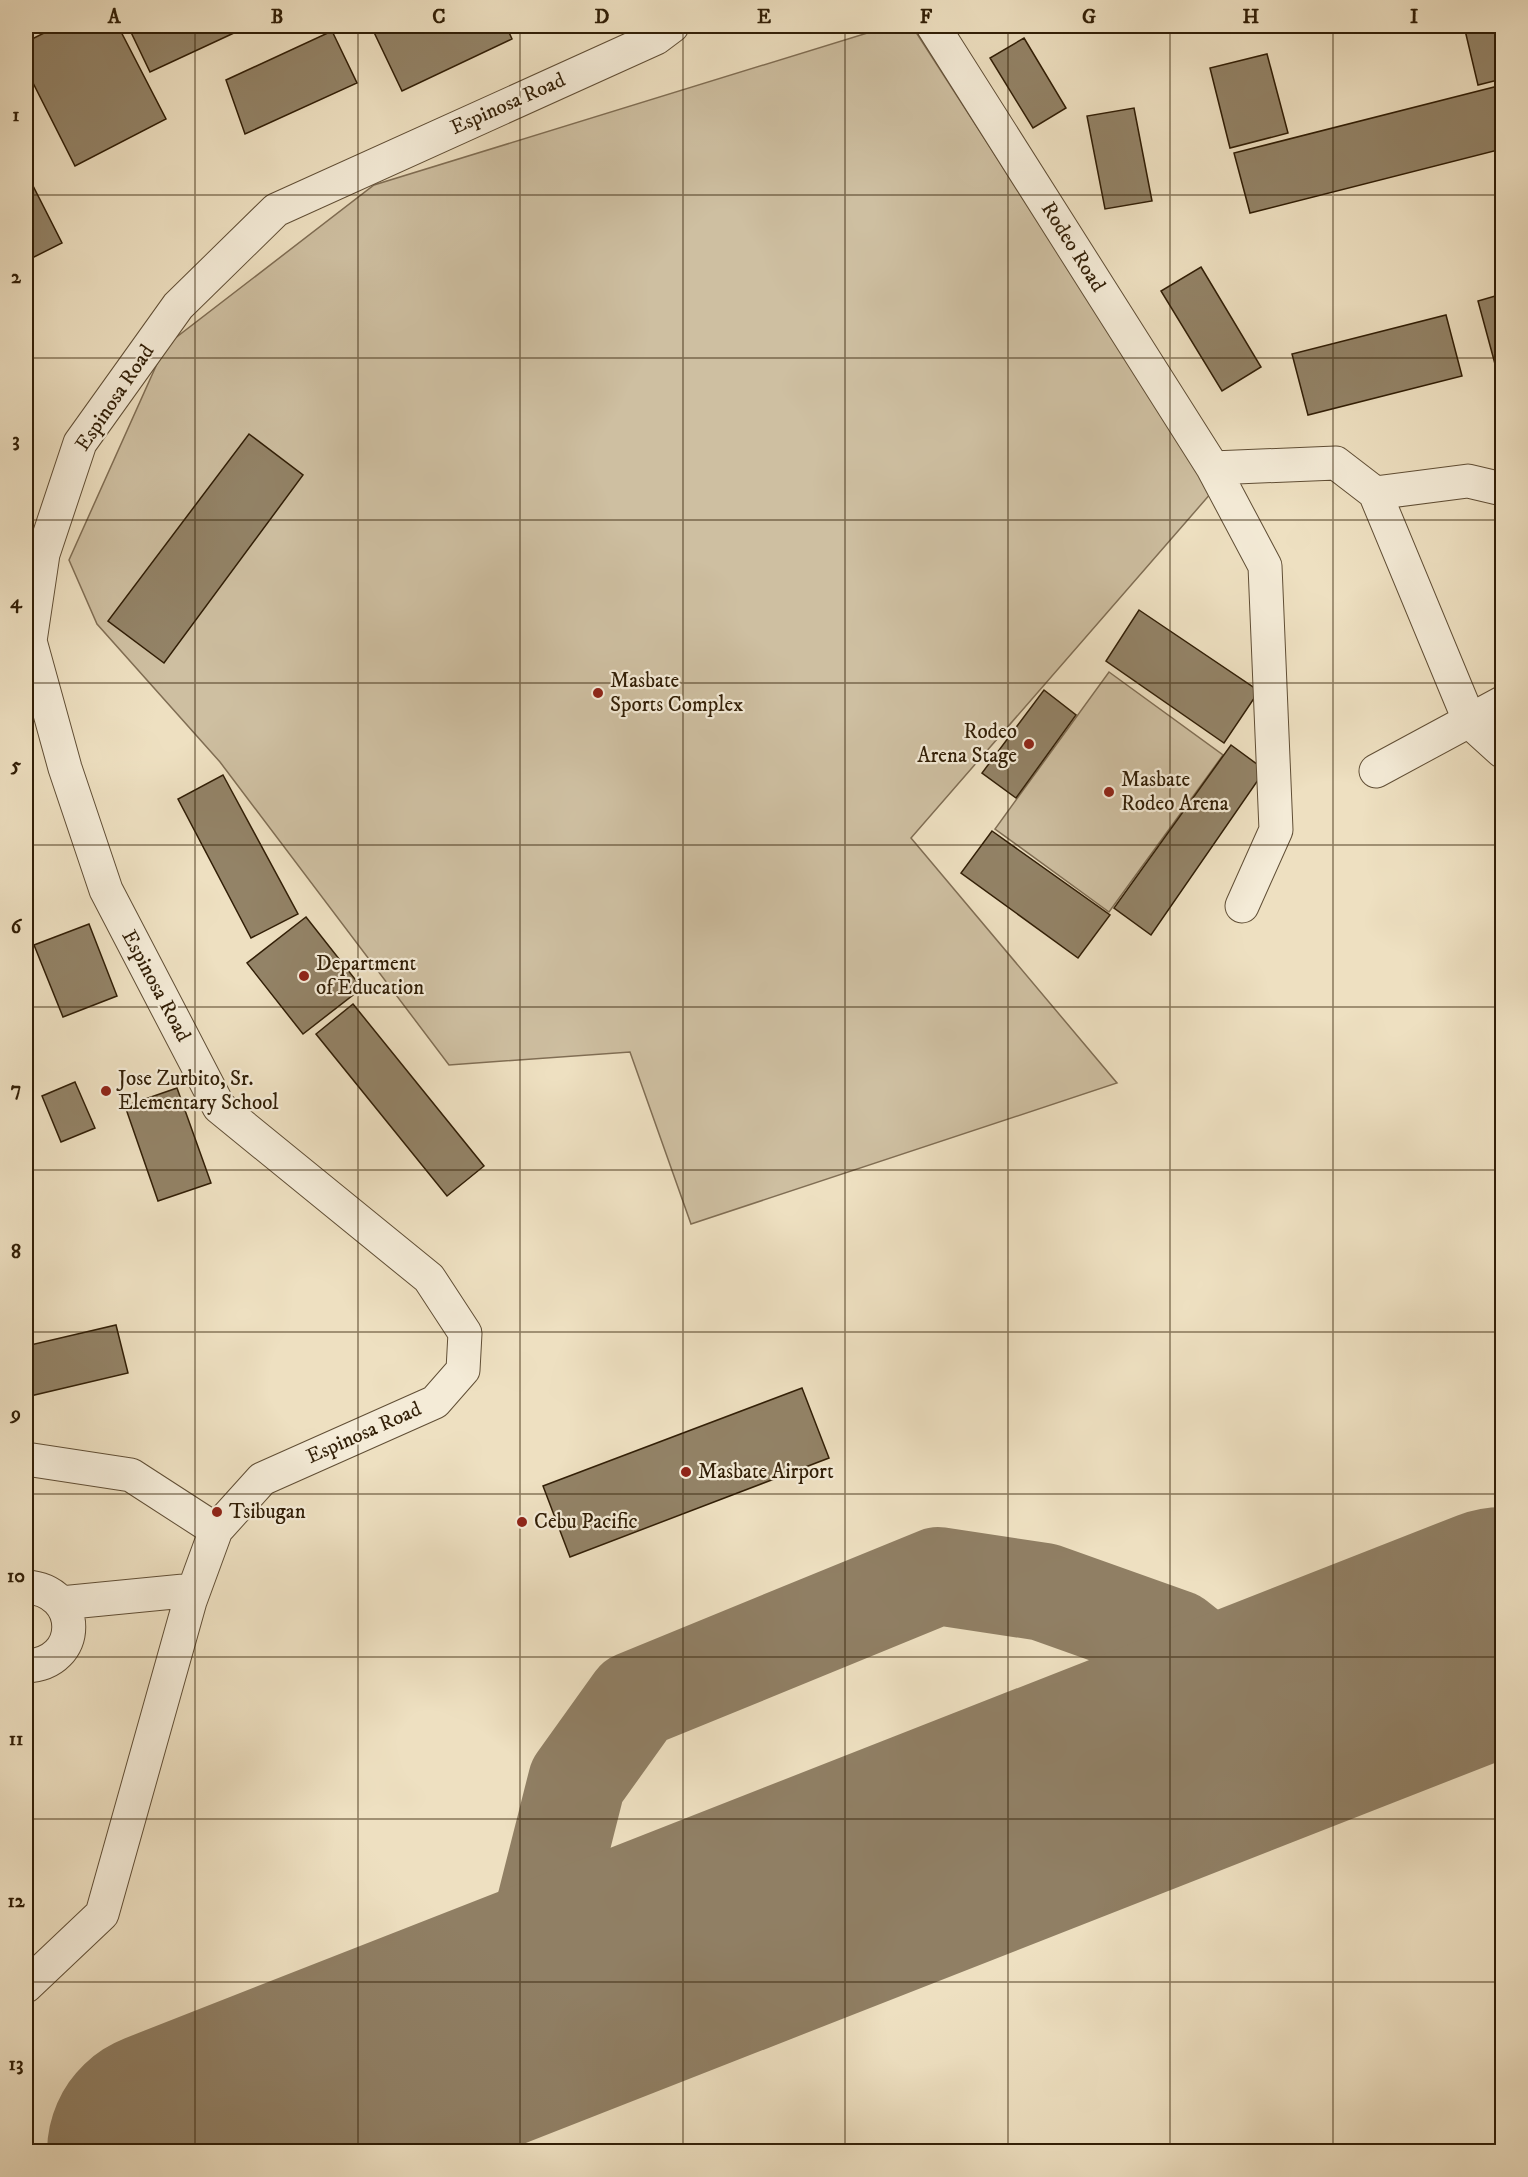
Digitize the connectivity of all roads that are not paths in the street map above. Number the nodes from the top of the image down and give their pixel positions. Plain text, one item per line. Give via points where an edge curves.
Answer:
1 (672, 26) edge
2 (933, 26) edge
3 (1213, 468) junction
4 (1503, 489) edge
5 (1375, 493) junction
6 (1503, 703) edge
7 (1470, 722) junction
8 (1503, 751) edge
9 (1376, 771) dead end
10 (1242, 906) dead end
11 (26, 1459) edge
12 (216, 1530) junction
13 (26, 1587) edge
14 (194, 1590) junction
15 (61, 1603) junction
16 (26, 1666) edge
17 (26, 1986) edge

1 - 12 street, Espinosa Road via 656,38 276,210 178,306 80,443 43,554 30,641 65,768 106,890 219,1107 429,1278 465,1333 463,1370 435,1402 262,1479
2 - 3 street, Rodeo Road
3 - 5 street via 1336,463
3 - 10 street, Rodeo Road via 1265,566 1276,830
4 - 5 street via 1468,481
5 - 7 street
6 - 7 street
7 - 8 street
7 - 9 street
11 - 12 street via 131,1475
12 - 14 street, Espinosa Road
13 - 15 street via 49,1592
14 - 15 street
14 - 17 street, Espinosa Road via 102,1914
15 - 16 street via 68,1617 63,1648 39,1666

